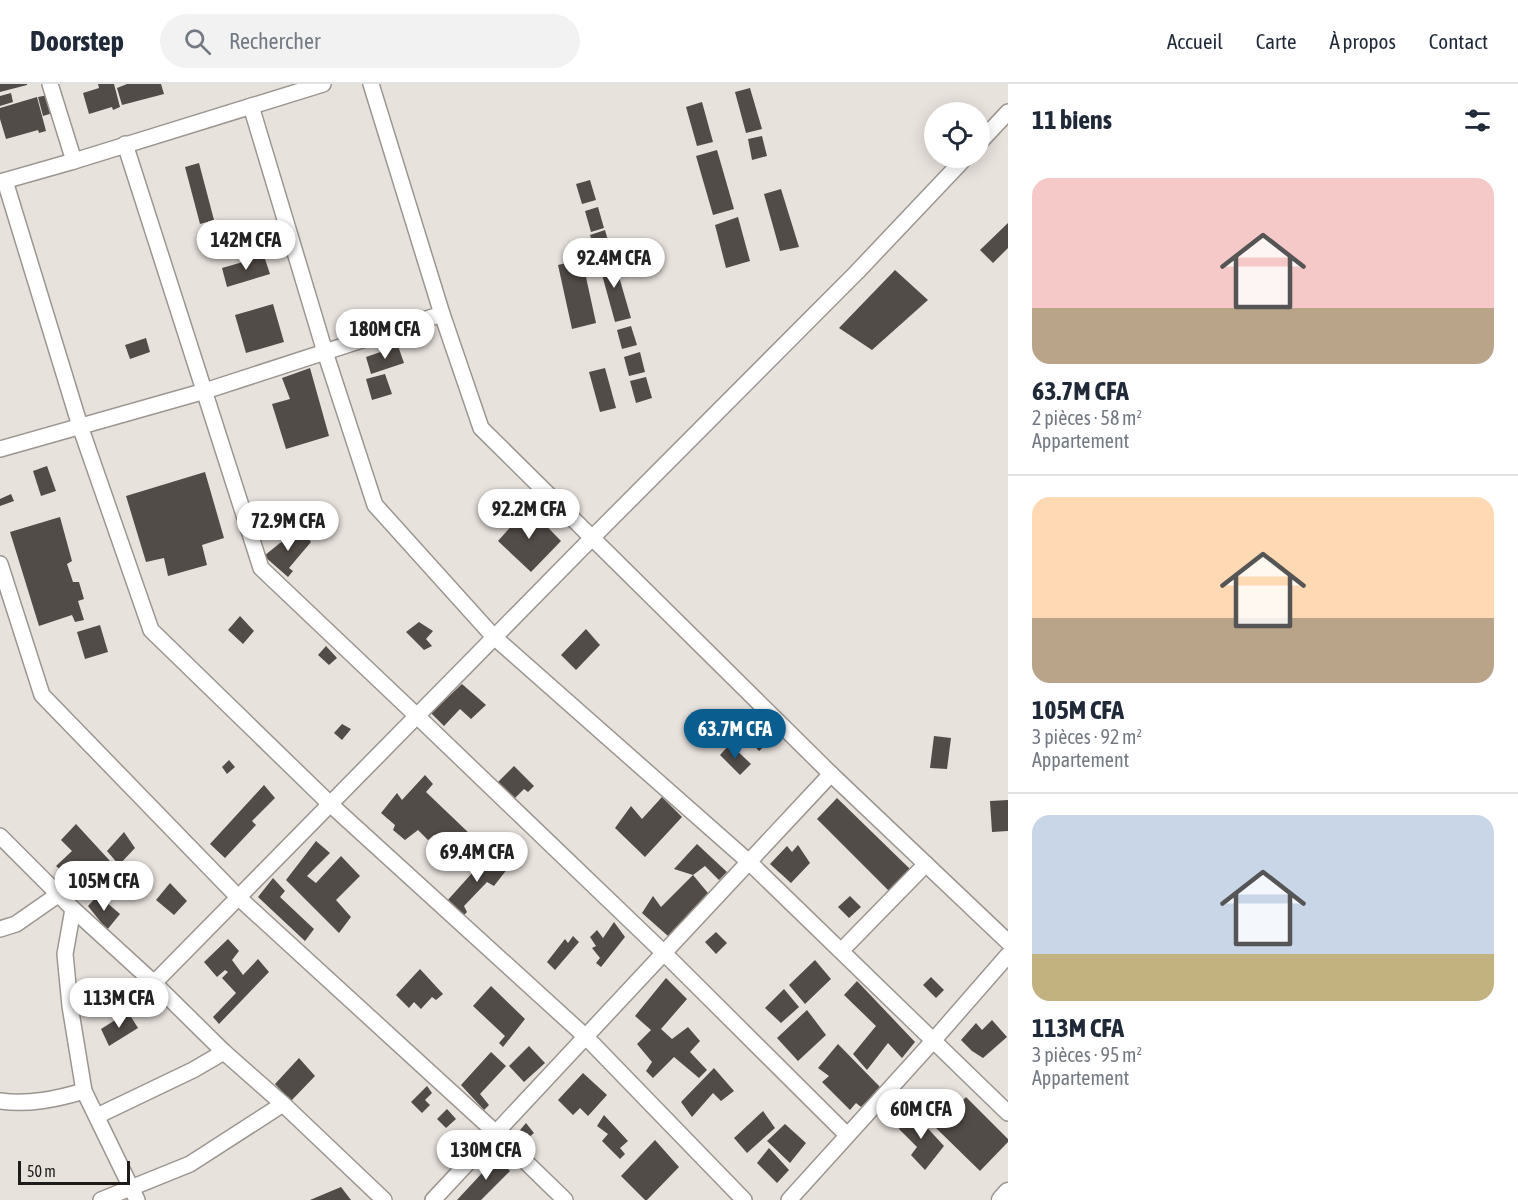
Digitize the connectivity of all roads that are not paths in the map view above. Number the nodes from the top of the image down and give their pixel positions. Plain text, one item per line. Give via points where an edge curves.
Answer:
1 (50, 84) edge
2 (323, 84) edge
3 (371, 84) edge
4 (251, 106) junction
5 (1008, 112) edge
6 (990, 131) edge
7 (125, 144) junction
8 (74, 161) junction
9 (956, 168) edge
10 (2, 182) edge
11 (442, 314) junction
12 (325, 352) junction
13 (205, 391) junction
14 (80, 426) junction
15 (0, 449) edge
16 (592, 538) junction
17 (0, 564) edge
18 (494, 638) junction
19 (417, 716) junction
20 (831, 774) junction
21 (330, 804) junction
22 (4, 845) edge
23 (749, 862) junction
24 (926, 864) junction
25 (59, 894) junction
26 (238, 897) junction
27 (73, 909) junction
28 (0, 929) edge
29 (1008, 942) edge
30 (841, 951) junction
31 (664, 953) junction
32 (1008, 955) edge
33 (154, 983) junction
34 (586, 1037) junction
35 (933, 1041) junction
36 (224, 1052) junction
37 (84, 1091) junction
38 (0, 1101) edge
39 (283, 1104) junction
40 (1008, 1113) edge
41 (97, 1116) junction
42 (496, 1133) junction
43 (848, 1135) junction
44 (1008, 1192) edge
45 (133, 1194) edge
46 (101, 1200) edge
47 (384, 1200) edge
48 (433, 1200) edge
49 (565, 1200) edge
50 (744, 1200) edge
51 (789, 1200) edge
52 (1001, 1200) edge

1 - 8 street
2 - 4 street
3 - 11 street
4 - 7 street
4 - 12 street
5 - 6 street
7 - 8 street
7 - 13 street
8 - 10 street
9 - 16 street
10 - 14 street
11 - 12 street
11 - 16 street via 481,428
12 - 13 street
12 - 18 street via 375,505
13 - 14 street
13 - 19 street via 261,568
14 - 15 street
14 - 21 street via 151,630
16 - 18 street
16 - 20 street
17 - 26 street via 42,695
18 - 19 street
18 - 23 street
19 - 21 street
19 - 31 street
20 - 23 street
20 - 24 street
21 - 26 street
21 - 34 street
22 - 25 street
23 - 30 street
23 - 31 street
24 - 29 street
24 - 30 street
25 - 27 street
25 - 28 street via 16,924
26 - 33 street
26 - 42 street
27 - 33 street
27 - 37 street via 65,954
30 - 35 street
31 - 34 street
31 - 43 street
32 - 35 street
33 - 36 street
34 - 42 street
34 - 50 street
35 - 40 street
35 - 43 street
36 - 39 street
36 - 41 street
37 - 38 street via 59,1099 17,1104
37 - 41 street
39 - 45 street via 190,1164
39 - 47 street
41 - 45 street
42 - 48 street
42 - 49 street
43 - 51 street
44 - 52 main road
45 - 46 street

